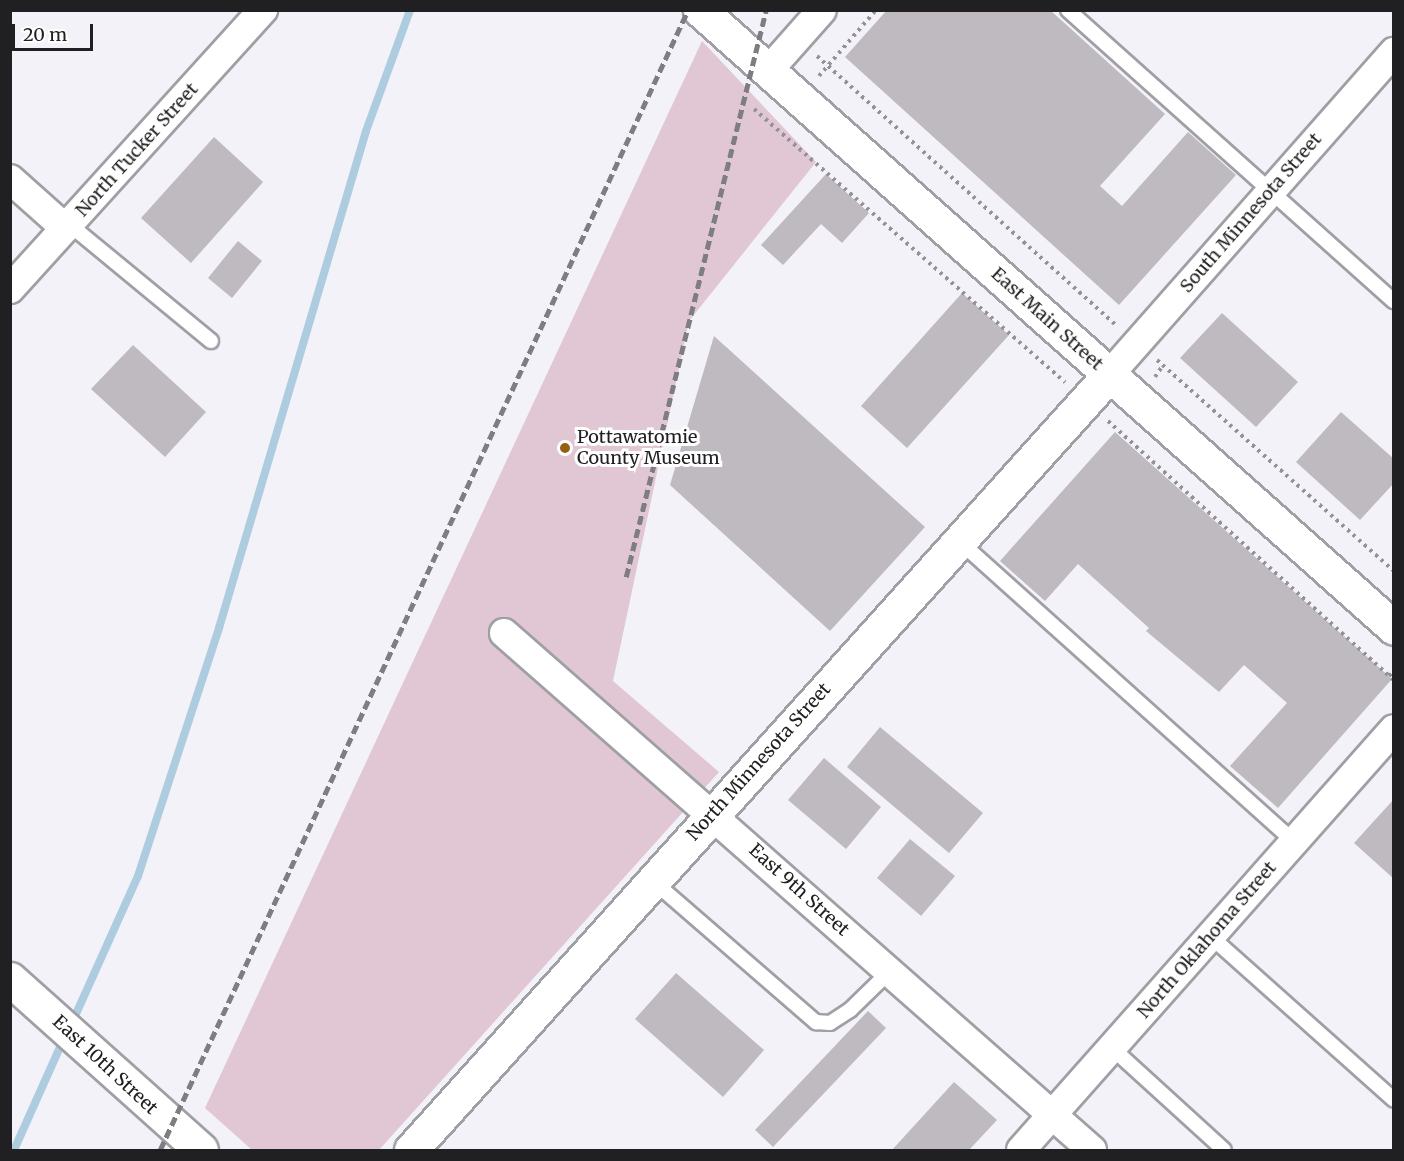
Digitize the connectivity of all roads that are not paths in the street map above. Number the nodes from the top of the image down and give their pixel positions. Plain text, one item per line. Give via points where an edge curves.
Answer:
1 (263, 10) edge
2 (700, 10) edge
3 (822, 10) edge
4 (1068, 10) edge
5 (1394, 52) edge
6 (768, 71) junction
7 (10, 179) edge
8 (1270, 191) junction
9 (67, 226) junction
10 (10, 289) edge
11 (1394, 301) edge
12 (211, 341) dead end
13 (1109, 375) junction
14 (959, 541) junction
15 (1394, 628) edge
16 (504, 633) dead end
17 (1394, 729) edge
18 (713, 813) junction
19 (1294, 842) junction
20 (652, 881) junction
21 (1210, 936) junction
22 (890, 971) junction
23 (16, 984) edge
24 (1112, 1048) junction
25 (1394, 1100) edge
26 (1052, 1115) junction
27 (201, 1150) edge
28 (411, 1150) edge
29 (1021, 1150) edge
30 (1092, 1150) edge
31 (1224, 1150) edge

1 - 9 street, North Tucker Street
2 - 6 street, East Main Street
3 - 6 street
4 - 8 lane
5 - 8 street, South Minnesota Street
6 - 13 street, East Main Street
7 - 9 street
8 - 11 lane
8 - 13 street, South Minnesota Street
9 - 10 street, North Tucker Street
9 - 12 lane
13 - 14 street, North Minnesota Street
13 - 15 street, East Main Street
14 - 18 street, North Minnesota Street
14 - 19 lane
16 - 18 street, East 9th Street
17 - 19 street, North Oklahoma Street
18 - 20 street, North Minnesota Street
18 - 22 street, East 9th Street
19 - 21 street, North Oklahoma Street
20 - 22 lane via 816,1022 830,1023 850,1010
20 - 28 street, North Minnesota Street
21 - 24 street, North Oklahoma Street
21 - 25 lane
22 - 26 street, East 9th Street
23 - 27 street, East 10th Street
24 - 26 street, North Oklahoma Street
24 - 31 lane
26 - 29 street, North Oklahoma Street
26 - 30 street, East 9th Street

